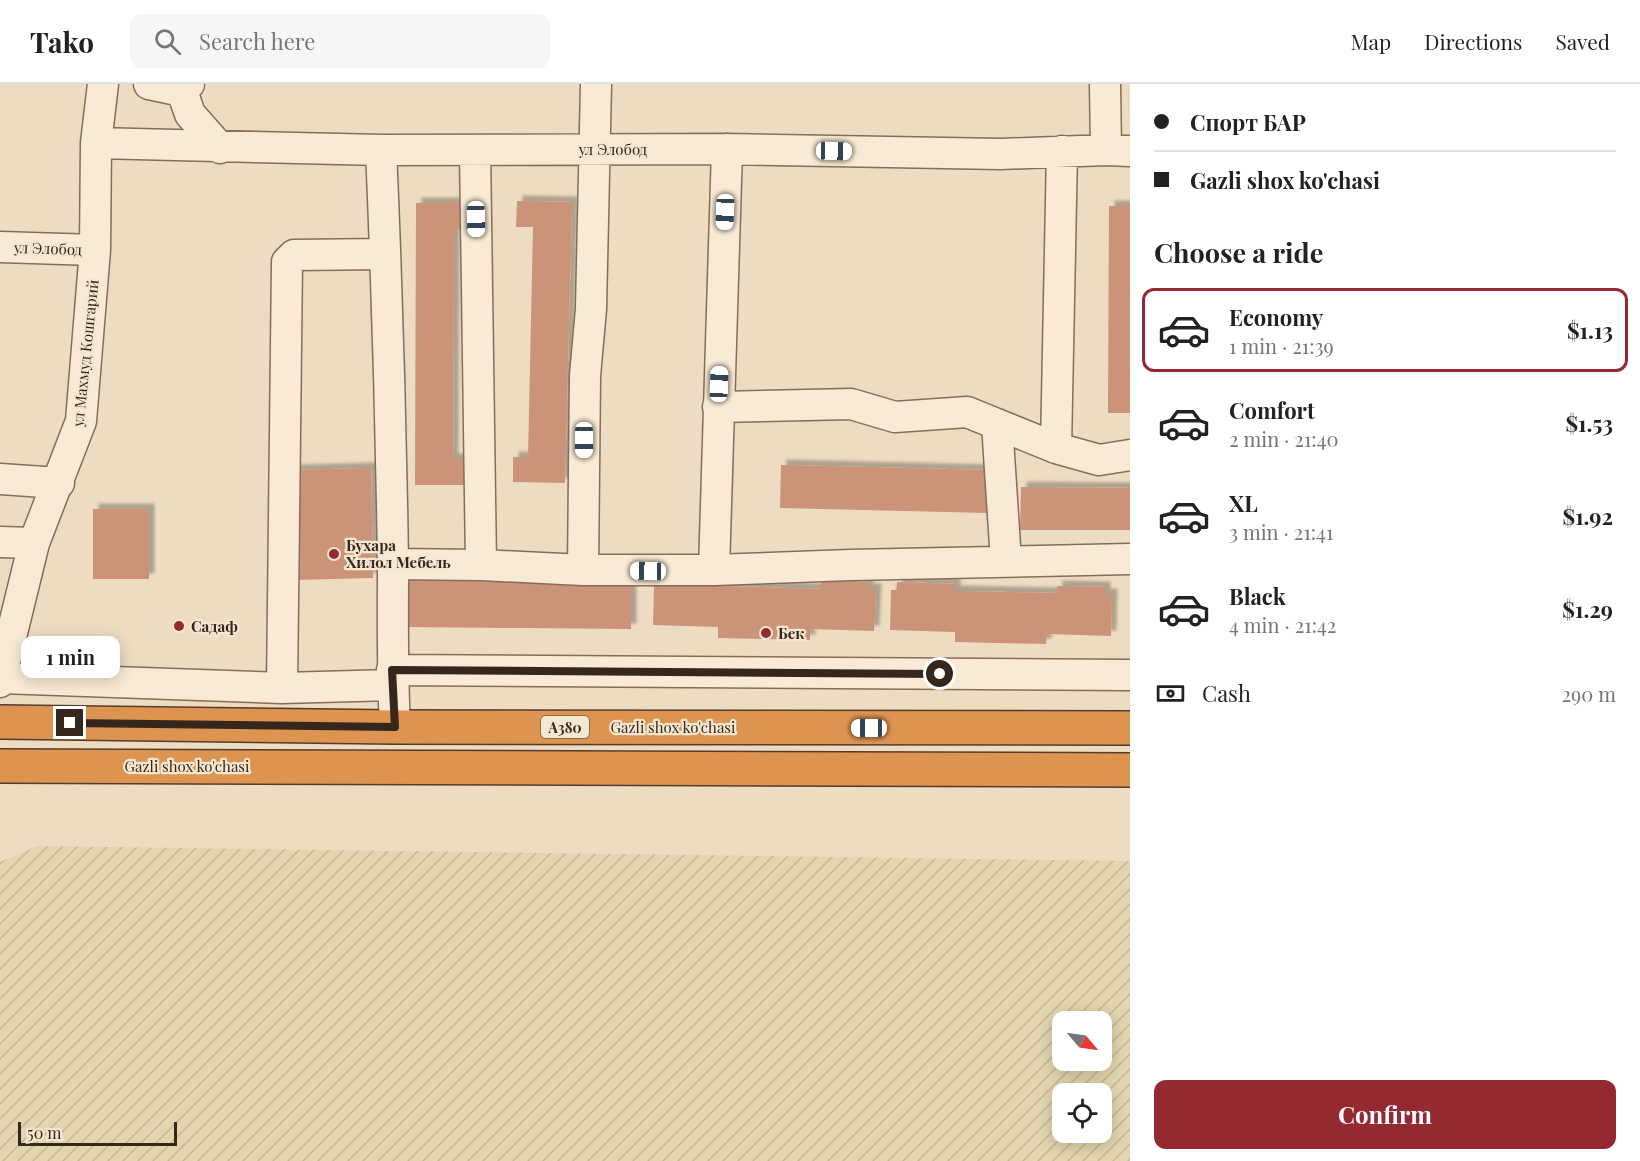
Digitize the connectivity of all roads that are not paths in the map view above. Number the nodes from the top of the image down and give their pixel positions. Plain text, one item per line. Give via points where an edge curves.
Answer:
1 (103, 84) edge
2 (149, 84) edge
3 (596, 84) edge
4 (1105, 84) edge
5 (185, 88) edge
6 (96, 143) junction
7 (220, 147) junction
8 (727, 148) junction
9 (596, 149) junction
10 (381, 150) junction
11 (475, 150) junction
12 (1062, 151) junction
13 (1118, 151) edge
14 (0, 247) edge
15 (95, 250) junction
16 (385, 254) junction
17 (718, 407) junction
18 (997, 424) junction
19 (1056, 448) junction
20 (1130, 455) edge
21 (0, 479) edge
22 (59, 483) junction
23 (0, 542) edge
24 (34, 543) junction
25 (1130, 559) edge
26 (1006, 561) junction
27 (393, 564) junction
28 (481, 565) junction
29 (583, 570) junction
30 (714, 570) junction
31 (3, 665) edge
32 (1130, 675) edge
33 (392, 677) junction
34 (282, 688) junction
35 (0, 722) edge
36 (395, 727) junction
37 (1130, 728) edge
38 (0, 766) edge
39 (1130, 770) edge

1 - 6 street, ул Махмуд Кошгарий
2 - 5 street
3 - 9 street
4 - 13 street
5 - 7 street via 190,114
6 - 7 street, ул Элобод
6 - 15 street, ул Махмуд Кошгарий
7 - 10 street, ул Элобод
8 - 9 street, ул Элобод
8 - 12 street, ул Элобод via 1001,154
8 - 17 street
9 - 11 street, ул Элобод
9 - 29 street via 585,376
10 - 11 street, ул Элобод
10 - 16 street
11 - 28 street
12 - 13 street, ул Элобод
12 - 19 street
14 - 15 street, ул Элобод
15 - 22 street, ул Махмуд Кошгарий via 81,421
16 - 27 street
16 - 34 street via 294,255 287,262
17 - 18 street via 851,404 895,417 967,412
17 - 30 street
18 - 19 street
18 - 26 street
19 - 20 street via 1099,460
21 - 22 street
22 - 24 street, ул Махмуд Кошгарий
23 - 24 street
24 - 31 street, ул Махмуд Кошгарий
25 - 26 street
26 - 30 street
27 - 28 street
27 - 33 street
28 - 29 street
29 - 30 street
31 - 34 street
32 - 33 street
33 - 34 street
33 - 36 street
35 - 36 highway, Gazli shox ko'chasi / A380
36 - 37 highway, Gazli shox ko'chasi / A380
38 - 39 highway, Gazli shox ko'chasi

